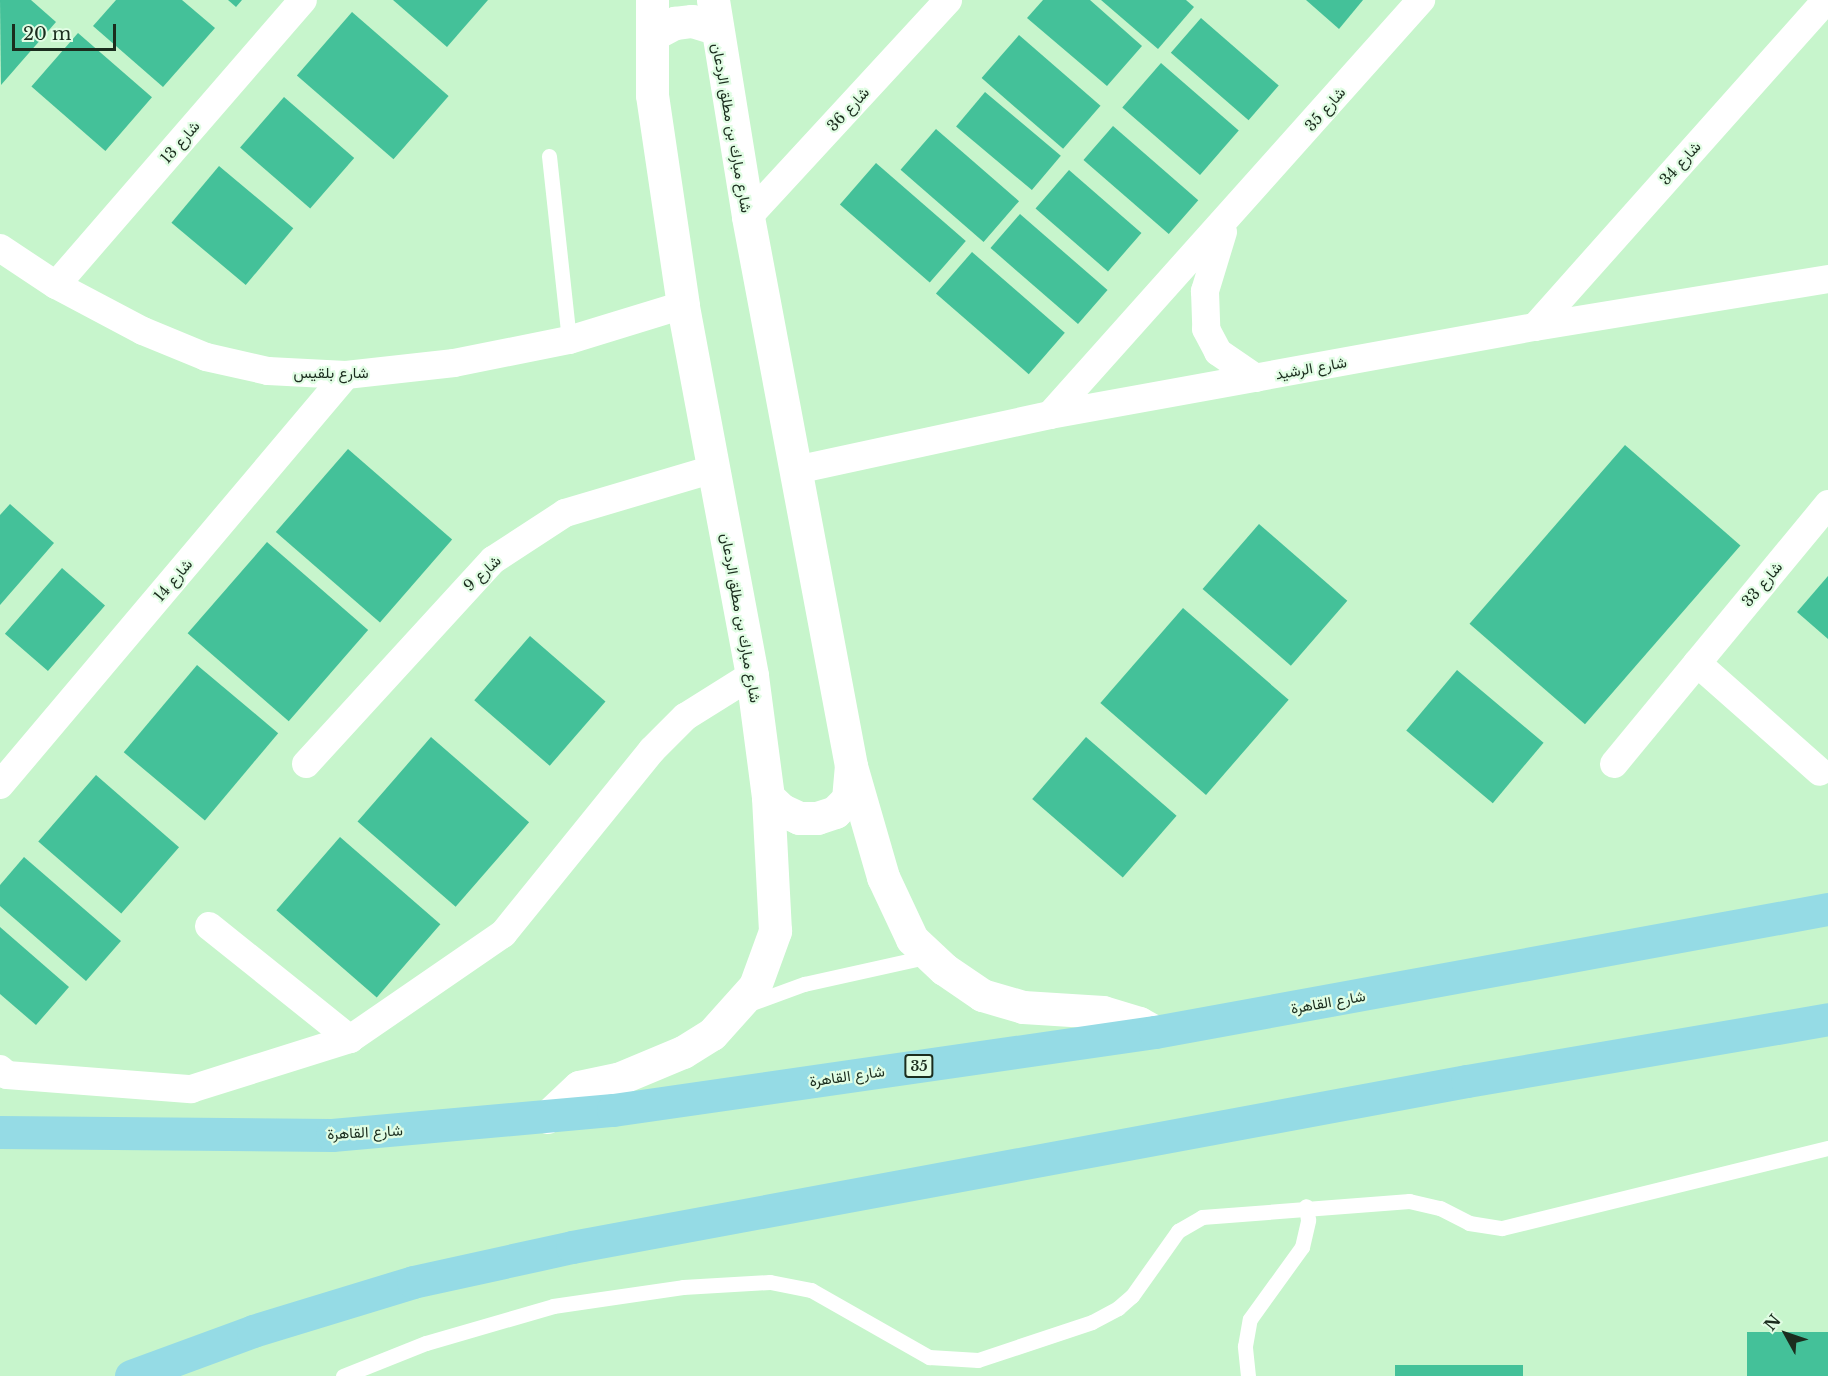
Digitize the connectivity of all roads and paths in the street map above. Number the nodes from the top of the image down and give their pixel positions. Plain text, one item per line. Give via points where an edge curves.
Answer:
1 (303, 0) edge
2 (652, 0) edge
3 (948, 0) edge
4 (1421, 0) edge
5 (1826, 0) edge
6 (714, 14) edge
7 (652, 35) junction
8 (549, 156) dead end
9 (748, 218) junction
10 (1228, 219) junction
11 (0, 248) edge
12 (1828, 279) edge
13 (56, 285) junction
14 (683, 305) junction
15 (1535, 327) junction
16 (569, 340) junction
17 (346, 375) junction
18 (1256, 378) junction
19 (1050, 415) junction
20 (714, 469) junction
21 (796, 470) junction
22 (1828, 504) edge
23 (1697, 663) junction
24 (752, 675) junction
25 (306, 764) dead end
26 (1614, 764) dead end
27 (851, 766) junction
28 (1820, 772) dead end
29 (0, 785) edge
30 (768, 797) junction
31 (1828, 909) edge
32 (209, 926) dead end
33 (944, 969) junction
34 (734, 1010) junction
35 (1828, 1019) edge
36 (1155, 1032) junction
37 (350, 1039) junction
38 (0, 1069) edge
39 (547, 1117) junction
40 (0, 1132) edge
41 (1828, 1148) edge
42 (1306, 1206) junction
43 (365, 1372) edge
44 (131, 1376) edge
45 (343, 1376) edge
46 (1248, 1376) edge

1 - 13 street, شارع 13
2 - 7 street, شارع مبارك بن مطلق الردعان
3 - 9 street, شارع 36
4 - 10 street, شارع 35
5 - 15 street, شارع 34
6 - 7 street via 675,23
6 - 9 street, شارع مبارك بن مطلق الردعان
7 - 14 street, شارع مبارك بن مطلق الردعان via 652,95
8 - 16 lane
9 - 21 street, شارع مبارك بن مطلق الردعان
10 - 18 street, شارع 35 via 1209,274 1203,317 1218,352
10 - 19 street, شارع 35
11 - 13 street, شارع بلقيس
12 - 15 street, شارع الرشيد
13 - 17 street, شارع بلقيس via 143,331 207,357 268,371
14 - 16 street, شارع بلقيس
14 - 20 street, شارع مبارك بن مطلق الردعان
15 - 18 street, شارع الرشيد
16 - 17 street, شارع بلقيس via 454,363
17 - 29 street, شارع 14
18 - 19 street, شارع الرشيد
19 - 21 street, شارع الرشيد
20 - 24 street, شارع مبارك بن مطلق الردعان
20 - 25 street, شارع 9 via 565,513 493,560
21 - 27 street, شارع مبارك بن مطلق الردعان
22 - 23 street, شارع 33
23 - 26 street, شارع 33
23 - 28 street
24 - 30 street, شارع مبارك بن مطلق الردعان
24 - 37 street via 685,717 651,750 503,934
27 - 30 street via 848,799 826,815 799,818
27 - 33 street, شارع مبارك بن مطلق الردعان via 883,877 898,910 912,939
30 - 34 street, شارع مبارك بن مطلق الردعان via 775,931 755,986
31 - 36 main road, شارع القاهرة / 35
32 - 37 street
33 - 34 lane via 921,958 804,984
33 - 36 street, شارع مبارك بن مطلق الردعان via 1002,1004 1103,1012
34 - 39 street, شارع مبارك بن مطلق الردعان via 712,1034 683,1052 618,1079 579,1087
35 - 44 main road via 1467,1081 572,1246 413,1282 253,1331
36 - 39 main road, شارع القاهرة / 35
37 - 38 street via 191,1089 7,1075
39 - 40 main road, شارع القاهرة / 35 via 332,1135
41 - 42 lane via 1502,1228 1469,1222 1440,1208 1409,1201
42 - 43 lane via 1202,1216 1178,1231 1132,1296 1118,1308 1102,1318 978,1360 929,1357 811,1290 770,1282 683,1287 553,1306 447,1336
42 - 46 lane via 1308,1220 1302,1246 1250,1319 1245,1346
43 - 45 lane

